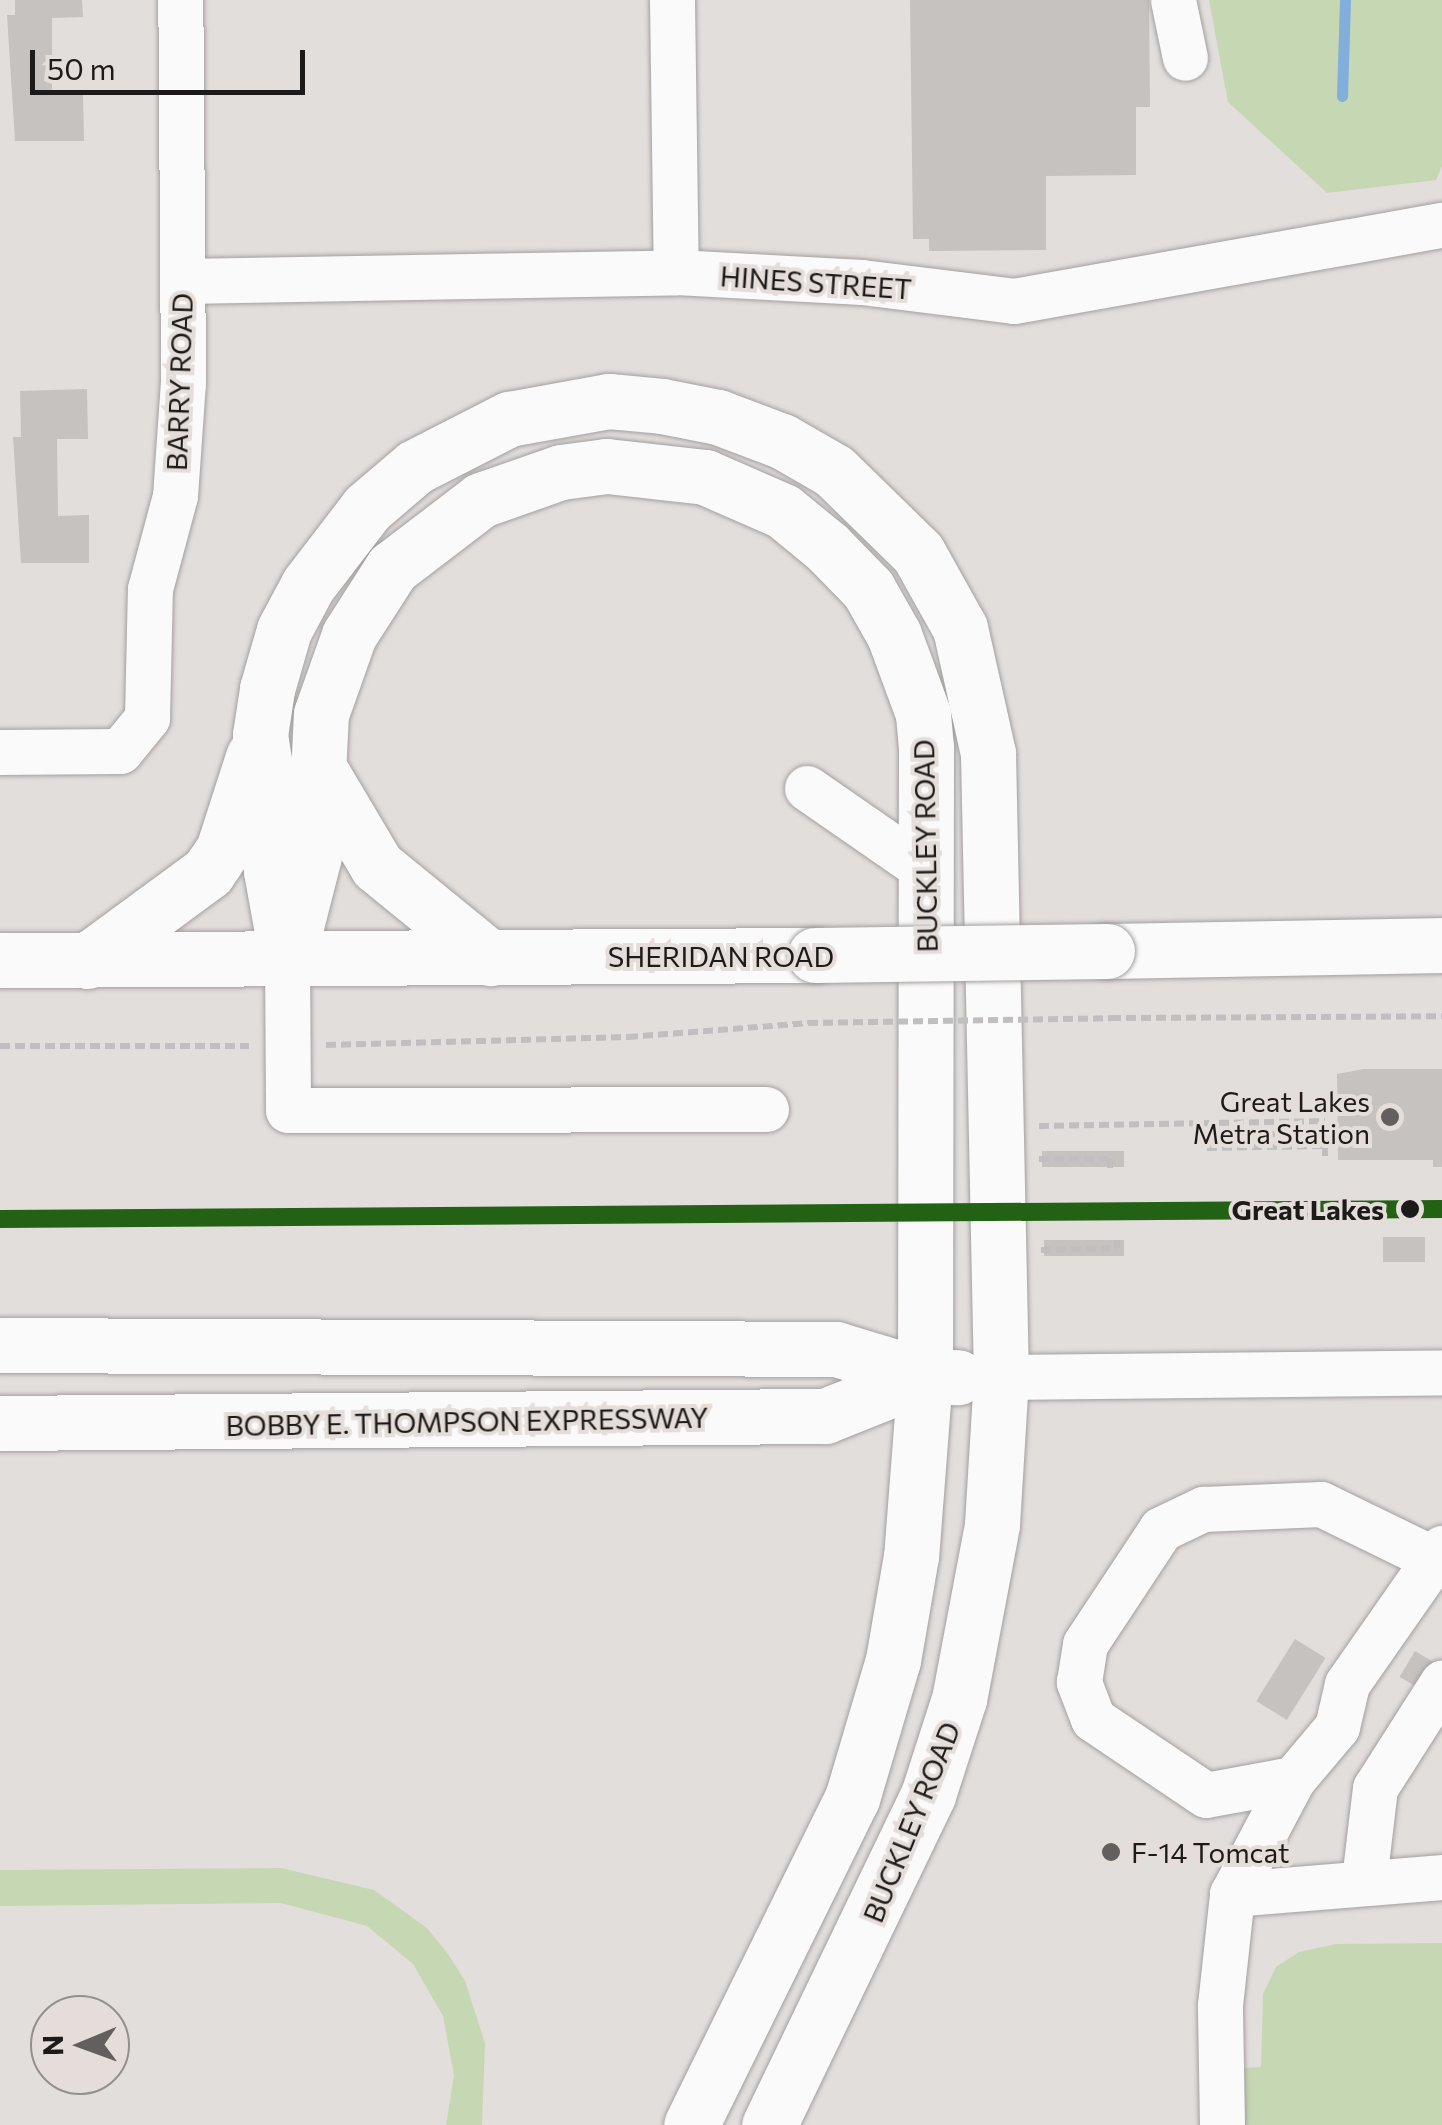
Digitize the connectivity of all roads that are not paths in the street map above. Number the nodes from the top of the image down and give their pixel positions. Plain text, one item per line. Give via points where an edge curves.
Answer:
1 (180, 0) edge
2 (672, 0) edge
3 (1174, 0) edge
4 (1185, 58) dead end
5 (1442, 225) edge
6 (676, 272) junction
7 (183, 281) junction
8 (260, 735) junction
9 (0, 752) edge
10 (316, 763) junction
11 (807, 788) dead end
12 (927, 871) junction
13 (1442, 945) edge
14 (490, 958) junction
15 (287, 959) junction
16 (0, 960) edge
17 (87, 961) junction
18 (766, 1109) dead end
19 (0, 1345) edge
20 (1442, 1372) edge
21 (925, 1376) junction
22 (1001, 1377) junction
23 (0, 1423) edge
24 (1439, 1564) edge
25 (1442, 1683) edge
26 (1293, 1778) junction
27 (1442, 1877) edge
28 (1364, 1880) junction
29 (1232, 1894) junction
30 (691, 2125) edge
31 (770, 2125) edge
32 (1222, 2125) edge

1 - 7 street, BARRY ROAD
2 - 6 street
3 - 4 street
5 - 6 street, HINES STREET via 1014,301 862,282
6 - 7 street, HINES STREET
7 - 9 street, BARRY ROAD via 175,496 150,589 147,718 120,751
8 - 15 main road, BUCKLEY ROAD via 271,871
8 - 17 main road via 238,812 208,872
8 - 22 main road, BUCKLEY ROAD via 284,630 337,542 415,468 510,419 609,401 718,417 834,471 877,508 918,553 960,628 988,753
10 - 12 main road, BUCKLEY ROAD via 322,714 349,634 412,548 481,500 523,482 607,466 653,467 706,477 783,511 868,589 908,666 923,714
10 - 14 main road via 377,866
10 - 15 main road, BUCKLEY ROAD via 314,856
11 - 12 street
12 - 21 main road, BUCKLEY ROAD
13 - 14 main road, SHERIDAN ROAD, bridge
14 - 15 main road, SHERIDAN ROAD
15 - 17 main road, SHERIDAN ROAD
15 - 18 street via 288,1110
16 - 17 main road, SHERIDAN ROAD
19 - 21 main road, BOBBY E. THOMPSON EXPRESSWAY via 836,1349
20 - 22 street
21 - 22 main road, BOBBY E. THOMPSON EXPRESSWAY
21 - 23 main road, BOBBY E. THOMPSON EXPRESSWAY via 826,1416
21 - 30 main road, BUCKLEY ROAD via 905,1598 870,1750
22 - 31 main road, BUCKLEY ROAD via 992,1525 960,1699 888,1888
24 - 26 street via 1347,1684 1337,1727
24 - 26 street via 1321,1504 1203,1509 1161,1529 1085,1644 1078,1682 1093,1719 1206,1794
25 - 28 street via 1375,1788
26 - 29 street
27 - 28 street
28 - 29 street
29 - 32 street via 1220,2005

